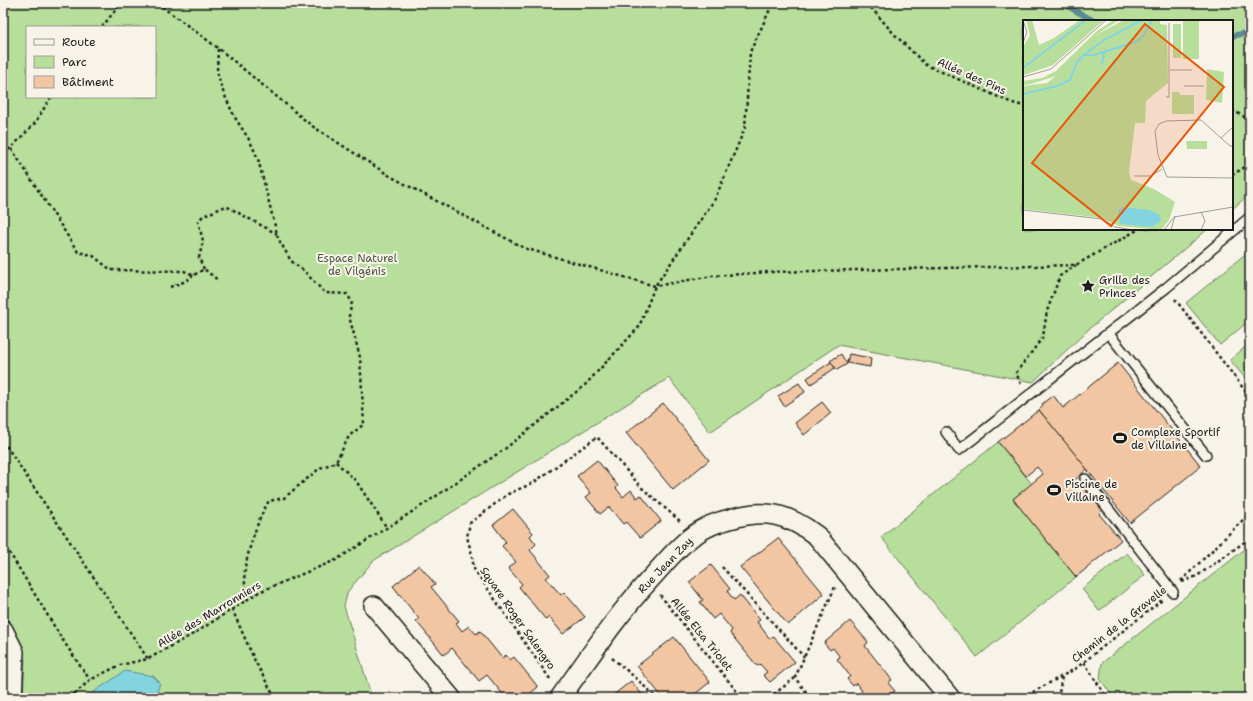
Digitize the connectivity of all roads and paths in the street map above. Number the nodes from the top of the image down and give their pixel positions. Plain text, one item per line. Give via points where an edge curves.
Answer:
1 (121, 3) edge
2 (157, 3) edge
3 (773, 3) edge
4 (867, 3) edge
5 (103, 26) edge
6 (218, 48) junction
7 (50, 98) edge
8 (1023, 106) edge
9 (1233, 111) edge
10 (1250, 120) edge
11 (11, 148) junction
12 (3, 153) edge
13 (1250, 164) edge
14 (1233, 174) edge
15 (1250, 217) edge
16 (1137, 230) edge
17 (277, 234) junction
18 (1076, 265) junction
19 (204, 269) junction
20 (194, 275) junction
21 (219, 281) dead end
22 (655, 286) junction
23 (170, 288) dead end
24 (1166, 288) junction
25 (1109, 334) junction
26 (1028, 398) junction
27 (1250, 398) edge
28 (946, 432) dead end
29 (3, 441) edge
30 (1206, 455) dead end
31 (336, 462) junction
32 (1085, 479) dead end
33 (1250, 512) edge
34 (387, 528) junction
35 (694, 534) junction
36 (1250, 538) edge
37 (3, 542) edge
38 (722, 567) dead end
39 (843, 568) junction
40 (649, 581) junction
41 (1173, 592) joint
42 (249, 598) junction
43 (374, 606) dead end
44 (232, 609) junction
45 (3, 630) edge
46 (596, 646) junction
47 (804, 657) junction
48 (148, 659) junction
49 (1084, 662) junction
50 (1062, 677) junction
51 (795, 678) junction
52 (90, 680) junction
53 (806, 691) junction
54 (12, 698) edge
55 (70, 698) edge
56 (275, 698) edge
57 (451, 698) edge
58 (561, 698) edge
59 (656, 698) edge
60 (742, 698) edge
61 (769, 698) edge
62 (804, 698) edge
63 (811, 698) edge
64 (950, 698) edge
65 (1022, 698) edge
66 (1058, 698) edge
67 (1107, 698) edge

1 - 5 path
2 - 6 path
3 - 22 path, Allée des Marronniers via 750,52 745,128 715,199
4 - 8 path, Allée des Pins via 926,65
6 - 17 path via 217,71 222,89 258,159
6 - 22 path via 312,126 390,176 524,248
7 - 11 path via 35,123
9 - 10 path
11 - 12 path
11 - 20 path via 78,252 92,254 111,270 184,271
13 - 14 path
15 - 24 lane
16 - 18 path
17 - 19 path via 226,206 203,216 198,221 203,241 199,258
17 - 31 path via 291,261 325,293 347,294 352,302 350,316 360,357 364,424 349,436
18 - 22 path via 769,272 712,276
18 - 26 path via 1060,276 1047,311 1043,337 1016,373
19 - 20 path
19 - 21 path
20 - 23 path
22 - 34 path, Allée des Marronniers via 639,327 585,385 506,448
24 - 25 lane
24 - 27 path
25 - 26 lane
25 - 30 lane
26 - 28 lane via 959,450
29 - 48 path
31 - 34 path via 356,481
31 - 42 path via 320,468 284,498 269,501 264,507 244,570
32 - 41 lane
33 - 36 path, Chemin de la Gravelle via 1179,583 1197,576
34 - 42 path, Allée des Marronniers via 336,560
35 - 39 street, Rue Jean Zay via 713,523 746,514 769,513 801,524 817,536
35 - 40 street, Rue Jean Zay
35 - 58 path, Square Roger Salengro via 642,488 597,436 534,483 508,494 470,523 467,538 474,569
37 - 52 path
38 - 47 path
39 - 47 path
39 - 64 street, Rue Jean Zay
40 - 46 street, Rue Jean Zay
40 - 60 path, Allée Elsa Triolet
41 - 49 path, Chemin de la Gravelle
42 - 44 path, Allée des Marronniers
43 - 57 street
44 - 48 path, Allée des Marronniers
44 - 56 path
45 - 54 street via 14,652
46 - 58 street, Rue Jean Zay
46 - 59 path
47 - 51 path
48 - 52 path via 120,664
49 - 50 path, Chemin de la Gravelle
49 - 67 path
50 - 65 path, Chemin de la Gravelle
50 - 66 path
51 - 53 path
51 - 61 path
52 - 55 path
53 - 62 path
53 - 63 path

